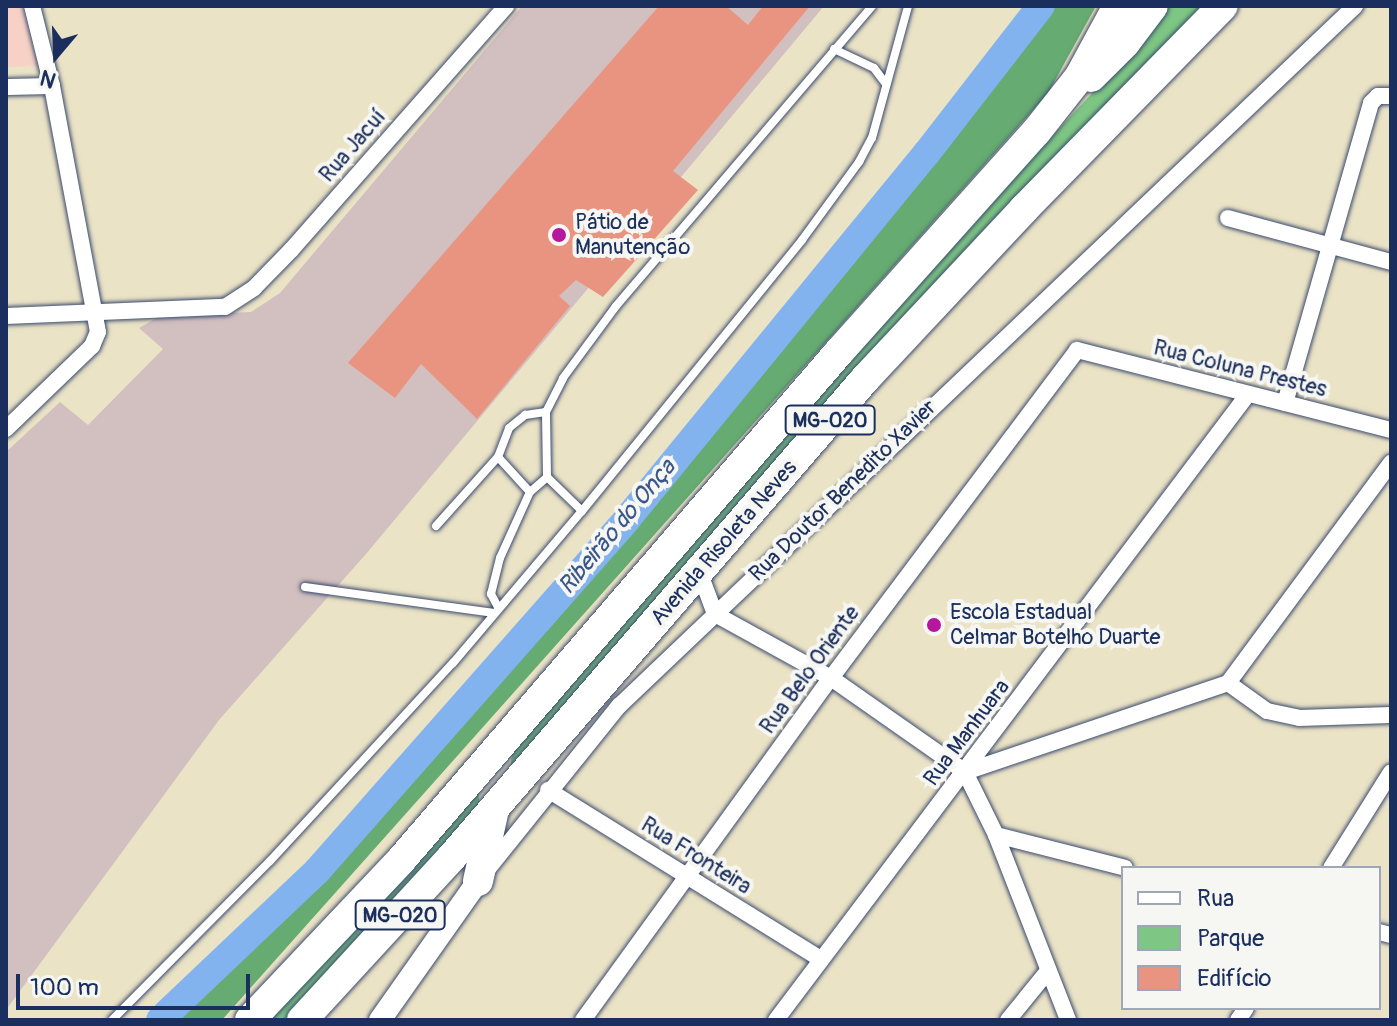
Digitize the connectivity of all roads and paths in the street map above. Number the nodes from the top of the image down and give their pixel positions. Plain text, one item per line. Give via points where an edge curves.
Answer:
1 (32, 6) edge
2 (506, 6) edge
3 (872, 6) edge
4 (908, 6) edge
5 (1118, 6) edge
6 (1153, 6) edge
7 (1223, 6) edge
8 (1355, 6) edge
9 (834, 49) junction
10 (886, 84) junction
11 (52, 86) junction
12 (6, 87) edge
13 (1391, 96) edge
14 (1036, 132) junction
15 (1228, 218) dead end
16 (1331, 247) junction
17 (1391, 262) edge
18 (94, 312) junction
19 (6, 316) edge
20 (1077, 350) joint
21 (1248, 394) junction
22 (1285, 403) junction
23 (546, 412) junction
24 (6, 429) edge
25 (1391, 430) edge
26 (498, 457) junction
27 (1391, 463) edge
28 (547, 477) junction
29 (530, 492) junction
30 (582, 511) junction
31 (436, 526) dead end
32 (699, 571) junction
33 (305, 587) dead end
34 (496, 610) junction
35 (715, 614) junction
36 (831, 678) junction
37 (1228, 683) junction
38 (1391, 715) edge
39 (965, 772) junction
40 (1391, 772) edge
41 (548, 790) junction
42 (495, 808) junction
43 (996, 835) junction
44 (1332, 866) edge
45 (1121, 867) edge
46 (686, 877) junction
47 (478, 881) junction
48 (821, 959) junction
49 (1048, 971) junction
50 (112, 1020) edge
51 (250, 1020) edge
52 (302, 1020) edge
53 (380, 1020) edge
54 (583, 1020) edge
55 (776, 1020) edge
56 (1008, 1020) edge
57 (1068, 1020) edge

1 - 11 street
2 - 18 street, Rua Jacuí via 254,288 225,307
3 - 9 lane
4 - 10 lane
5 - 14 highway, Avenida Risoleta Neves / MG-020 via 1080,76
6 - 14 highway via 1125,43
7 - 32 highway, Avenida Risoleta Neves / MG-020 via 865,379
8 - 35 street, Rua Doutor Benedito Xavier
9 - 10 lane via 874,68
9 - 23 lane via 616,306 563,378
10 - 30 lane via 872,138 859,162
11 - 12 street
11 - 18 street
13 - 16 street via 1378,96 1371,103
14 - 51 highway, Avenida Risoleta Neves / MG-020 via 402,859
15 - 16 street
16 - 17 street
16 - 22 street
18 - 19 street
18 - 24 street via 98,332 92,346
20 - 21 street, Rua Coluna Prestes
20 - 36 street, Rua Belo Oriente
21 - 22 street, Rua Coluna Prestes
21 - 39 street, Rua Manhuara
22 - 25 street, Rua Coluna Prestes
23 - 26 lane via 525,415 509,428
23 - 28 lane
26 - 29 lane
26 - 31 lane
27 - 37 street
28 - 29 lane
28 - 30 lane
29 - 34 lane via 500,558 491,594
30 - 34 lane
32 - 35 street
32 - 42 highway, Avenida Risoleta Neves / MG-020
33 - 34 lane
34 - 50 lane via 270,861
35 - 36 street
35 - 41 street, Rua Doutor Benedito Xavier via 619,706
36 - 39 street
36 - 46 street, Rua Belo Oriente
37 - 38 street via 1267,711 1299,718
37 - 39 street
39 - 43 street
39 - 48 street, Rua Manhuara
40 - 44 street
41 - 46 street, Rua Fronteira
41 - 47 street, Rua Doutor Benedito Xavier
42 - 47 highway
42 - 52 highway, Avenida Risoleta Neves / MG-020
43 - 45 street
43 - 49 street
46 - 48 street, Rua Fronteira
46 - 54 street, Rua Belo Oriente
47 - 53 street, Rua Doutor Benedito Xavier
48 - 55 street, Rua Manhuara
49 - 56 street
49 - 57 street

